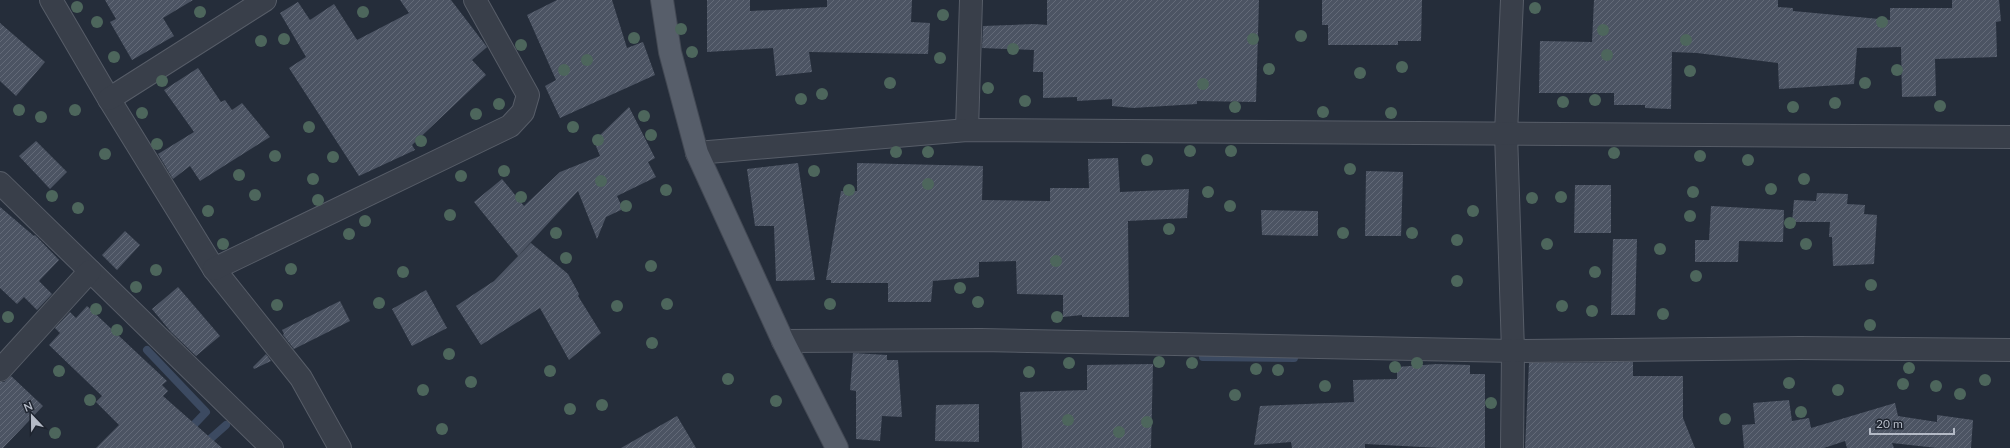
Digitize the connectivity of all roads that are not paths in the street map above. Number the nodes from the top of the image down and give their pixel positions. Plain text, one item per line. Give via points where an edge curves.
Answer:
1 (51, 0) edge
2 (265, 0) edge
3 (475, 0) edge
4 (662, 0) edge
5 (971, 0) edge
6 (1512, 0) edge
7 (109, 99) junction
8 (967, 130) junction
9 (1506, 133) junction
10 (2010, 137) edge
11 (697, 153) junction
12 (0, 183) edge
13 (214, 269) junction
14 (90, 271) junction
15 (783, 341) junction
16 (2010, 350) edge
17 (1514, 351) junction
18 (0, 370) edge
19 (272, 448) edge
20 (340, 448) edge
21 (837, 448) edge
22 (1512, 448) edge

1 - 7 street
2 - 7 street
3 - 13 street via 528,95 523,112 510,126
4 - 11 main road via 670,52
5 - 8 street
6 - 9 street
7 - 13 street
8 - 9 street
8 - 11 street
9 - 10 street
9 - 17 street
11 - 15 main road
12 - 14 street
13 - 20 street via 301,378
14 - 18 street
14 - 19 street
15 - 17 street via 989,340
15 - 21 main road
16 - 17 street via 1800,348
17 - 22 street

